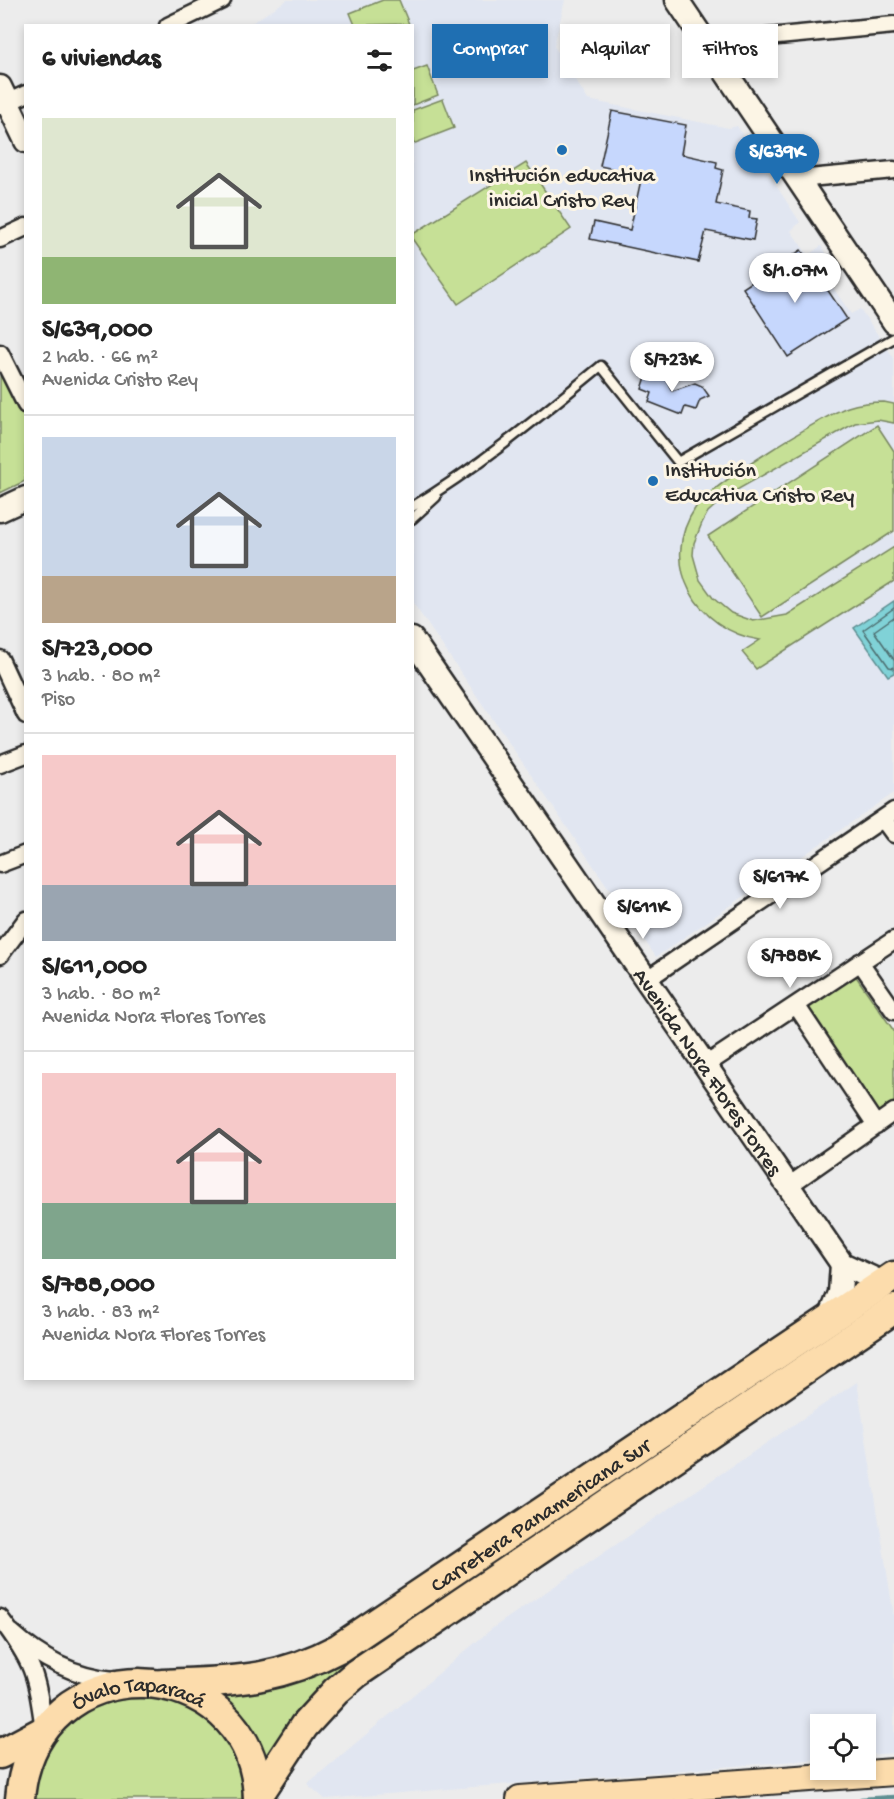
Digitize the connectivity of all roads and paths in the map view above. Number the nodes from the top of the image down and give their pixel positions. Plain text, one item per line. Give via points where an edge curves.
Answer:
1 (222, 0) edge
2 (677, 0) edge
3 (172, 24) edge
4 (693, 24) edge
5 (894, 25) edge
6 (778, 36) edge
7 (730, 78) edge
8 (8, 97) edge
9 (24, 136) edge
10 (894, 170) edge
11 (798, 179) junction
12 (24, 228) edge
13 (0, 239) edge
14 (890, 310) edge
15 (894, 338) edge
16 (0, 353) edge
17 (24, 401) edge
18 (449, 484) junction
19 (24, 501) edge
20 (414, 506) edge
21 (0, 510) edge
22 (414, 517) edge
23 (414, 642) edge
24 (0, 659) edge
25 (24, 711) edge
26 (24, 755) edge
27 (0, 764) edge
28 (889, 815) edge
29 (894, 834) edge
30 (24, 855) edge
31 (0, 864) edge
32 (24, 923) edge
33 (894, 940) edge
34 (0, 955) edge
35 (860, 962) junction
36 (646, 980) junction
37 (796, 1005) junction
38 (894, 1011) edge
39 (704, 1066) junction
40 (894, 1112) edge
41 (876, 1125) junction
42 (787, 1187) junction
43 (842, 1264) junction
44 (890, 1289) edge
45 (829, 1320) junction
46 (789, 1363) junction
47 (0, 1618) edge
48 (11, 1632) junction
49 (152, 1683) junction
50 (43, 1730) junction
51 (0, 1754) edge
52 (894, 1772) edge
53 (258, 1798) edge
54 (20, 1799) edge
55 (520, 1799) edge

1 - 3 street
2 - 4 street
5 - 6 street
7 - 11 street
8 - 9 street
10 - 11 street
11 - 14 street
12 - 13 street
15 - 18 lane via 678,462 601,366
16 - 17 street
18 - 20 lane
18 - 22 lane
19 - 21 street
23 - 36 street, Avenida Nora Flores Torres
24 - 25 street
26 - 27 street
28 - 29 street
28 - 36 street
30 - 31 street
32 - 34 street
33 - 35 street
35 - 37 street
35 - 38 street
36 - 39 street, Avenida Nora Flores Torres
37 - 39 street
37 - 41 street
39 - 42 street, Avenida Nora Flores Torres
40 - 41 street
41 - 42 street
42 - 43 street, Avenida Nora Flores Torres
43 - 44 street, Avenida Nora Flores Torres
43 - 45 street via 840,1293
44 - 45 highway, Carretera Panamericana Sur
44 - 46 highway, Carretera Panamericana Sur
45 - 46 highway, Carretera Panamericana Sur
46 - 49 highway, Carretera Panamericana Sur via 339,1648 296,1669 270,1676 243,1681
46 - 53 highway, Carretera Panamericana Sur via 357,1673 304,1726
47 - 48 street
48 - 49 street via 61,1667 101,1679
48 - 50 street via 34,1672
49 - 50 highway, Óvalo Taparacá via 123,1683 87,1694
49 - 53 highway, Óvalo Taparacá via 199,1698 230,1724 250,1758
50 - 51 highway
50 - 54 highway, Óvalo Taparacá via 26,1763
52 - 55 main road

